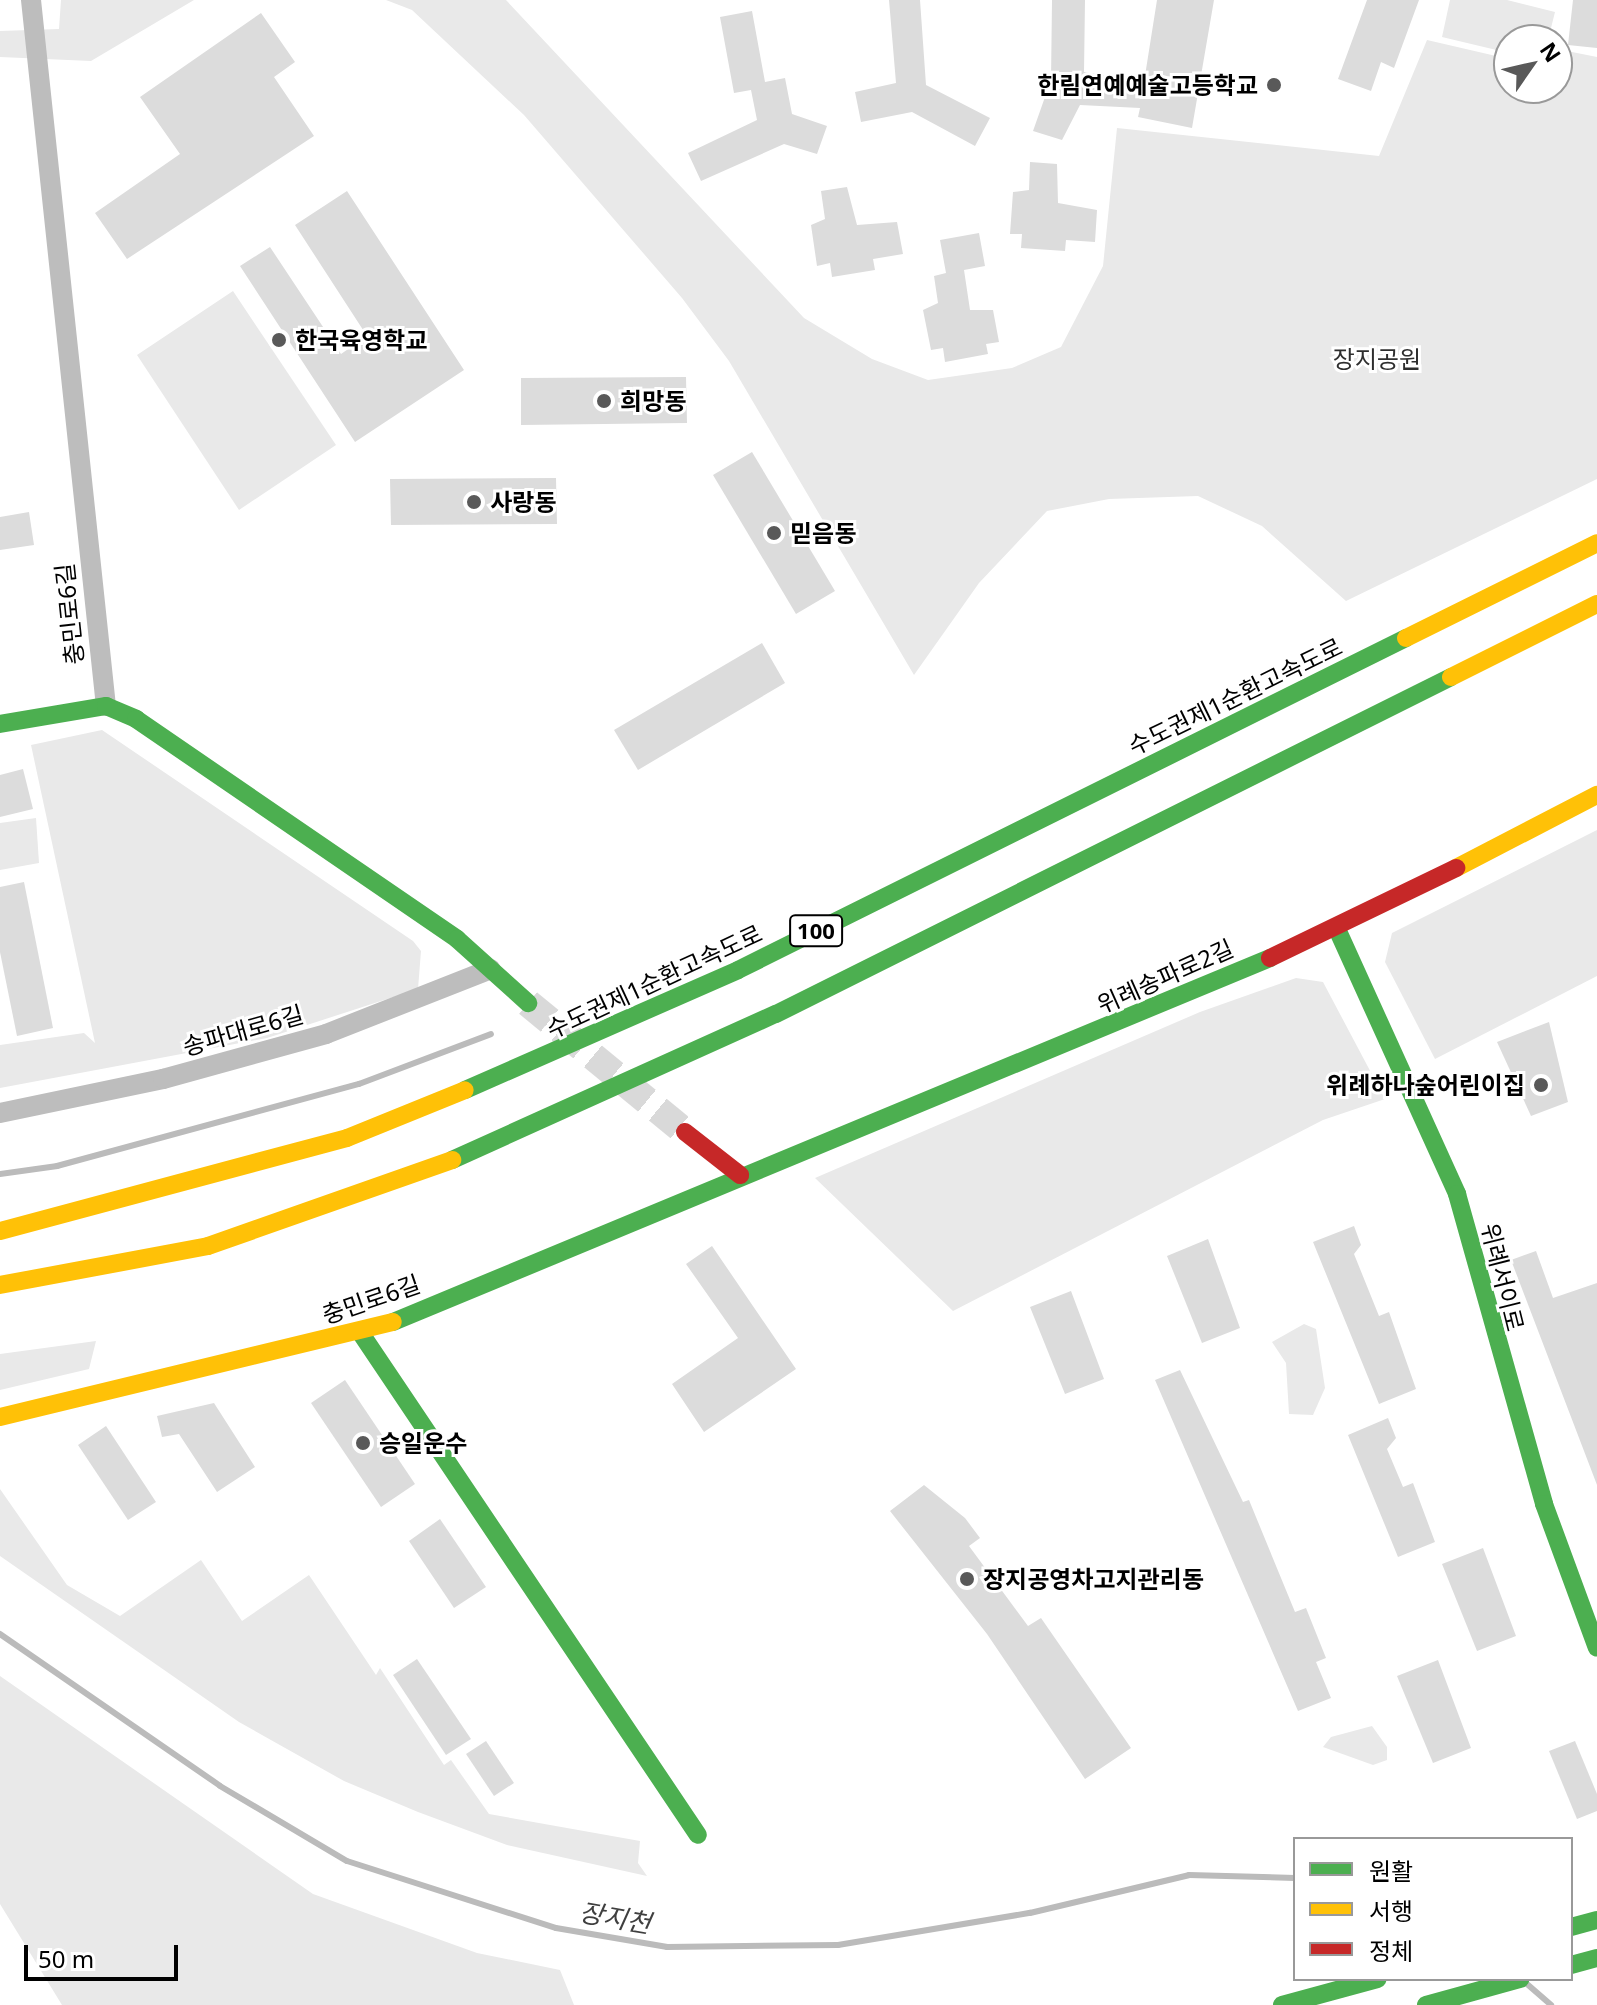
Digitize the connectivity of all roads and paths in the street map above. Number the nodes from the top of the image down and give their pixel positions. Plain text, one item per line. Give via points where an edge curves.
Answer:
1 (31, 0) edge
2 (1597, 543) edge
3 (1597, 604) edge
4 (106, 706) junction
5 (0, 724) edge
6 (1597, 795) edge
7 (1337, 929) junction
8 (491, 969) junction
9 (528, 1003) tunnel mouth
10 (0, 1113) edge
11 (685, 1132) tunnel mouth
12 (740, 1175) junction
13 (0, 1231) edge
14 (0, 1285) edge
15 (362, 1335) junction
16 (0, 1417) edge
17 (1597, 1648) edge
18 (698, 1835) dead end
19 (1597, 1920) edge
20 (1573, 1926) edge
21 (1597, 1958) edge
22 (1573, 1964) edge
23 (1371, 1981) edge
24 (1513, 1981) edge
25 (1282, 2005) edge
26 (1426, 2005) edge

1 - 4 street, 충민로6길
2 - 13 main road, 수도권제1순환고속도로 / 100 via 738,970 542,1059 347,1138
3 - 14 main road, 100 via 776,1014 397,1185 208,1246
4 - 5 main road
4 - 8 main road via 136,719
6 - 7 main road, 위례송파로2길
7 - 12 main road, 위례송파로2길 via 1049,1054
7 - 17 main road, 위례서이로 via 1457,1194 1540,1490
8 - 9 main road
8 - 10 street, 송파대로6길 via 326,1034 163,1079
11 - 12 main road
12 - 15 main road, 충민로6길
15 - 16 main road, 충민로6길
15 - 18 main road
19 - 20 main road
21 - 22 main road
23 - 25 main road
24 - 26 main road

